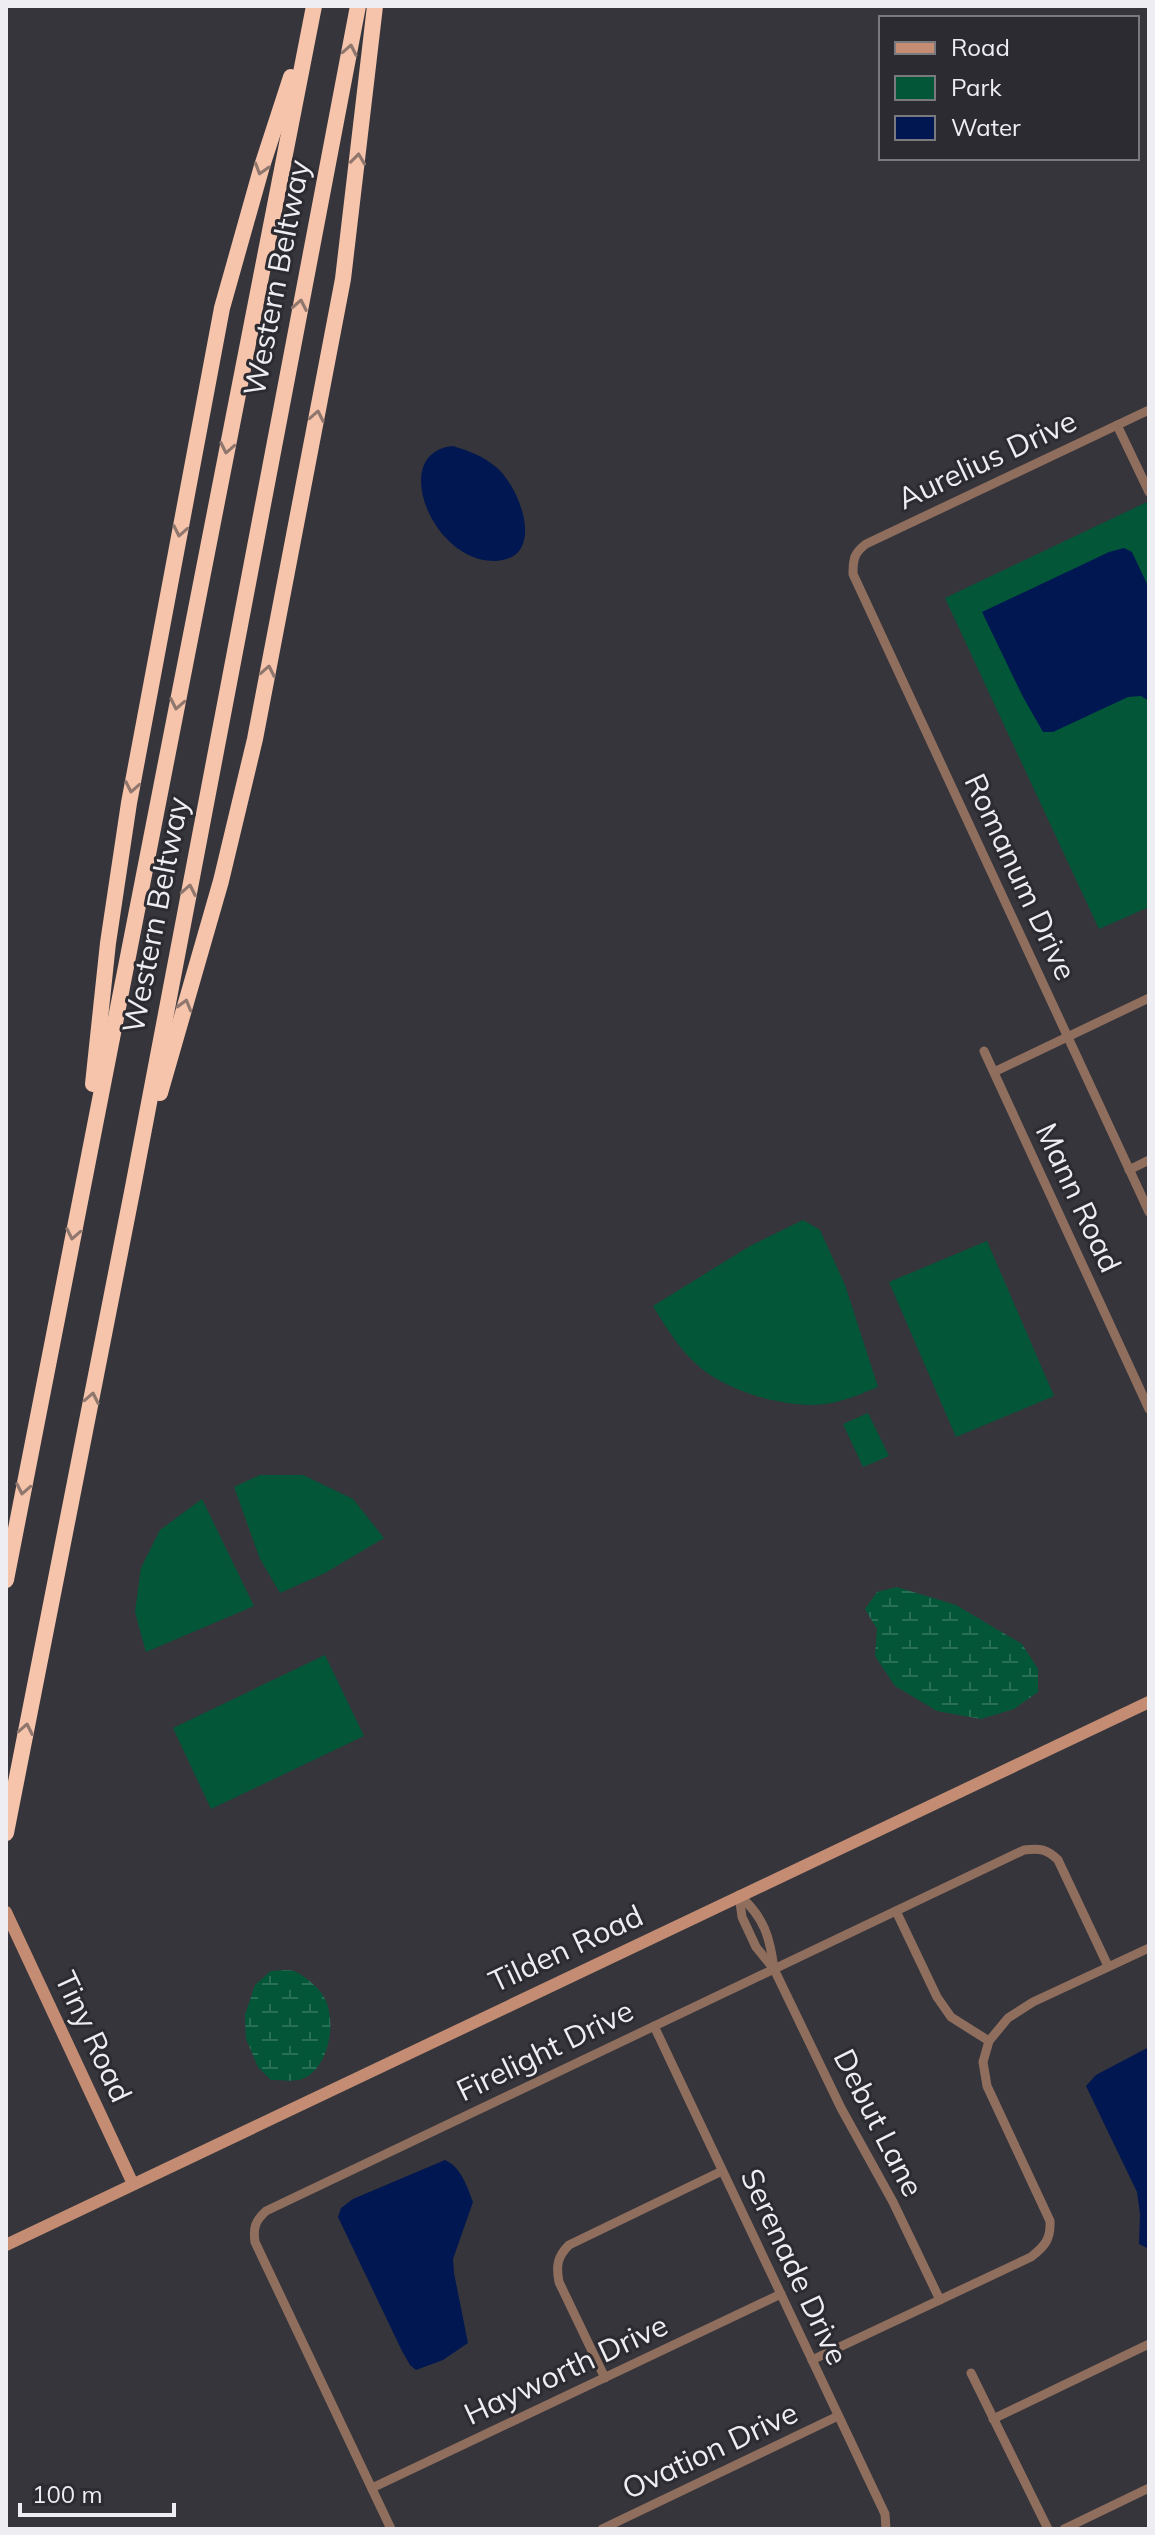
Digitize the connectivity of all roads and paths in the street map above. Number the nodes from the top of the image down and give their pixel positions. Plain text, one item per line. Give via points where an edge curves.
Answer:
1 (358, 6) edge
2 (375, 6) edge
3 (313, 10) edge
4 (1149, 410) edge
5 (1117, 425) junction
6 (1149, 492) edge
7 (853, 561) joint
8 (1149, 998) edge
9 (1068, 1036) junction
10 (984, 1051) dead end
11 (994, 1072) junction
12 (1149, 1160) edge
13 (1129, 1170) junction
14 (133, 1187) junction
15 (81, 1195) junction
16 (1149, 1212) edge
17 (1149, 1409) edge
18 (6, 1580) edge
19 (1149, 1702) edge
20 (6, 1833) edge
21 (739, 1895) junction
22 (896, 1911) junction
23 (6, 1912) edge
24 (766, 1931) junction
25 (752, 1937) junction
26 (1147, 1947) edge
27 (1108, 1966) junction
28 (774, 1969) junction
29 (654, 2026) junction
30 (989, 2041) junction
31 (722, 2171) junction
32 (133, 2184) junction
33 (6, 2245) edge
34 (781, 2294) junction
35 (940, 2300) junction
36 (1149, 2344) edge
37 (812, 2360) junction
38 (971, 2373) dead end
39 (605, 2378) junction
40 (838, 2416) junction
41 (993, 2419) junction
42 (372, 2488) junction
43 (1149, 2488) edge
44 (391, 2529) edge
45 (602, 2529) edge
46 (886, 2529) edge
47 (1048, 2529) edge
48 (1064, 2529) edge

14 -> 1 highway, Western Beltway
14 -> 2 highway via 221,881 255,739 343,279
3 -> 15 highway, Western Beltway
3 -> 15 highway via 222,308 129,803
4 - 5 street, Aurelius Drive
5 - 6 street
5 - 7 street, Aurelius Drive via 866,544
7 - 9 street, Romanum Drive via 853,574
8 - 9 street
9 - 11 street
9 - 13 street, Romanum Drive
10 - 11 street, Mann Road
11 - 17 street, Mann Road
12 - 13 street
13 - 16 street, Romanum Drive
20 -> 14 highway, Western Beltway
15 -> 18 highway, Western Beltway
19 - 21 street, Tilden Road
21 - 24 street, Debut Lane via 755,1909
21 - 25 street, Debut Lane
21 - 32 street, Tilden Road
22 - 27 street, Firelight Drive via 1024,1850 1040,1848 1058,1860
22 - 28 street, Firelight Drive
22 - 30 street via 951,2017
23 - 32 street, Tiny Road
24 - 25 street
24 - 28 street, Debut Lane
25 - 28 street, Debut Lane
26 - 27 street
27 - 30 street via 1033,2002 1008,2018
28 - 29 street, Firelight Drive
28 - 35 street, Debut Lane
29 - 31 street, Serenade Drive
29 - 42 street, Firelight Drive via 257,2219 255,2242
30 - 35 street via 983,2062 987,2086 1050,2221 1051,2236 1031,2257
31 - 34 street, Serenade Drive
31 - 39 street via 560,2254 559,2282
32 - 33 street, Tilden Road
34 - 37 street, Serenade Drive
34 - 39 street, Hayworth Drive
35 - 37 street
36 - 41 street
37 - 40 street, Serenade Drive
38 - 41 street
39 - 42 street, Hayworth Drive
40 - 45 street, Ovation Drive
40 - 46 street, Serenade Drive via 885,2514
41 - 47 street
42 - 44 street, Firelight Drive
43 - 48 street

